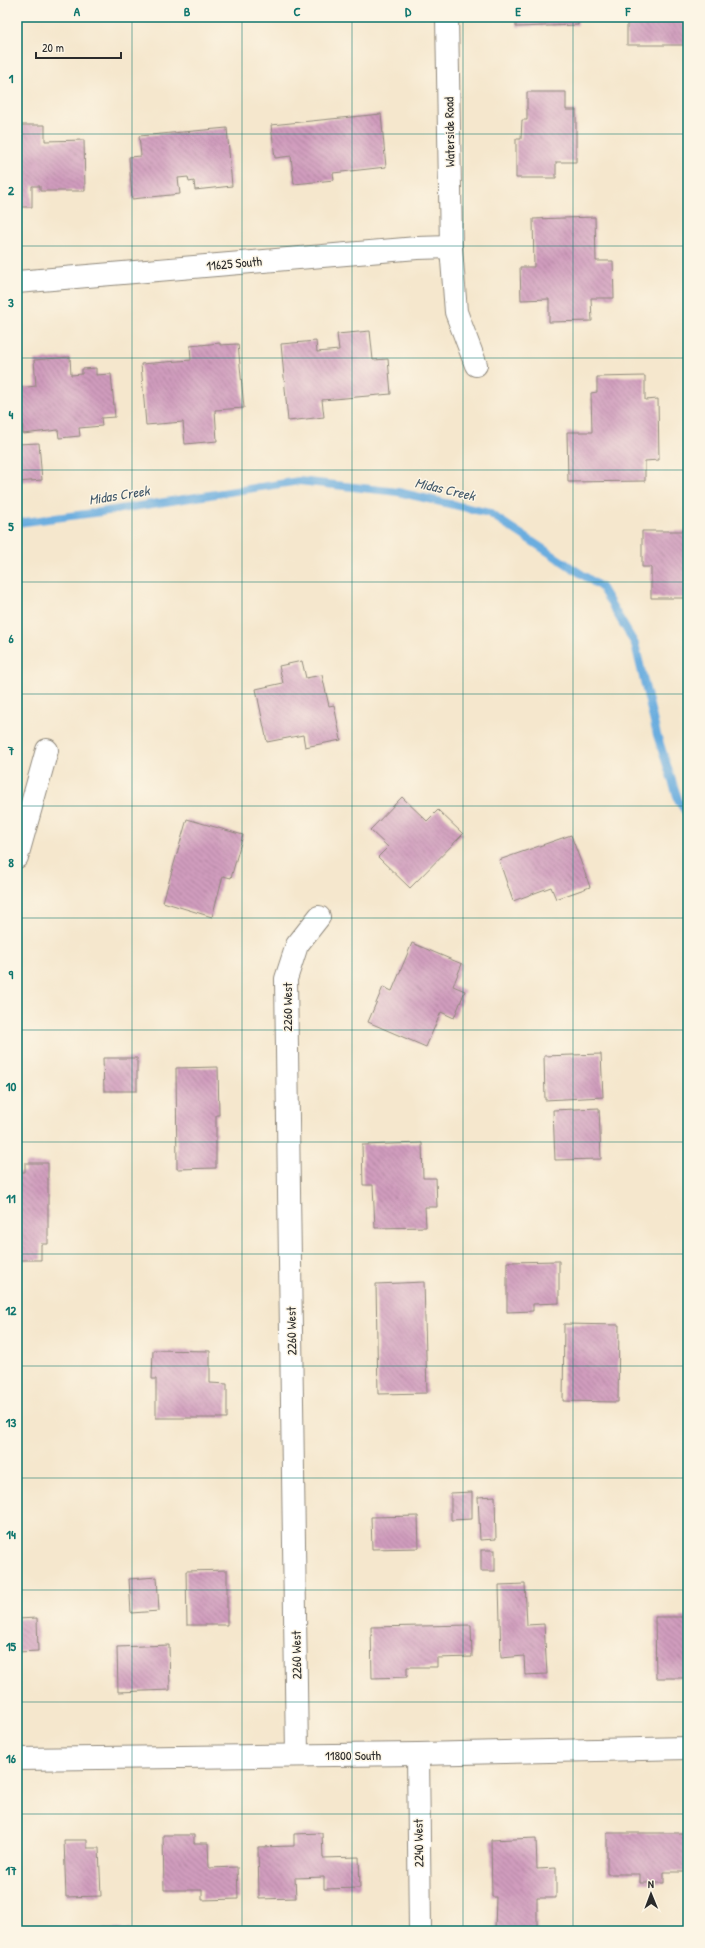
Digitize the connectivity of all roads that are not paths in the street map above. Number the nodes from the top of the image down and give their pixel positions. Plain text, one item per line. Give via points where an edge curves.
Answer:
1 (447, 17) edge
2 (451, 247) junction
3 (17, 282) edge
4 (476, 365) dead end
5 (48, 750) dead end
6 (17, 857) edge
7 (319, 917) dead end
8 (688, 1748) edge
9 (418, 1754) junction
10 (297, 1755) junction
11 (17, 1759) edge
12 (420, 1931) edge

1 - 2 street, Waterside Road
2 - 3 street, 11625 South via 409,248
2 - 4 street, Waterside Road via 456,312
5 - 6 street
7 - 10 street, 2260 West via 297,945 286,979
8 - 9 street, 11800 South
9 - 10 street, 11800 South
9 - 12 street, 2240 West
10 - 11 street, 11800 South

